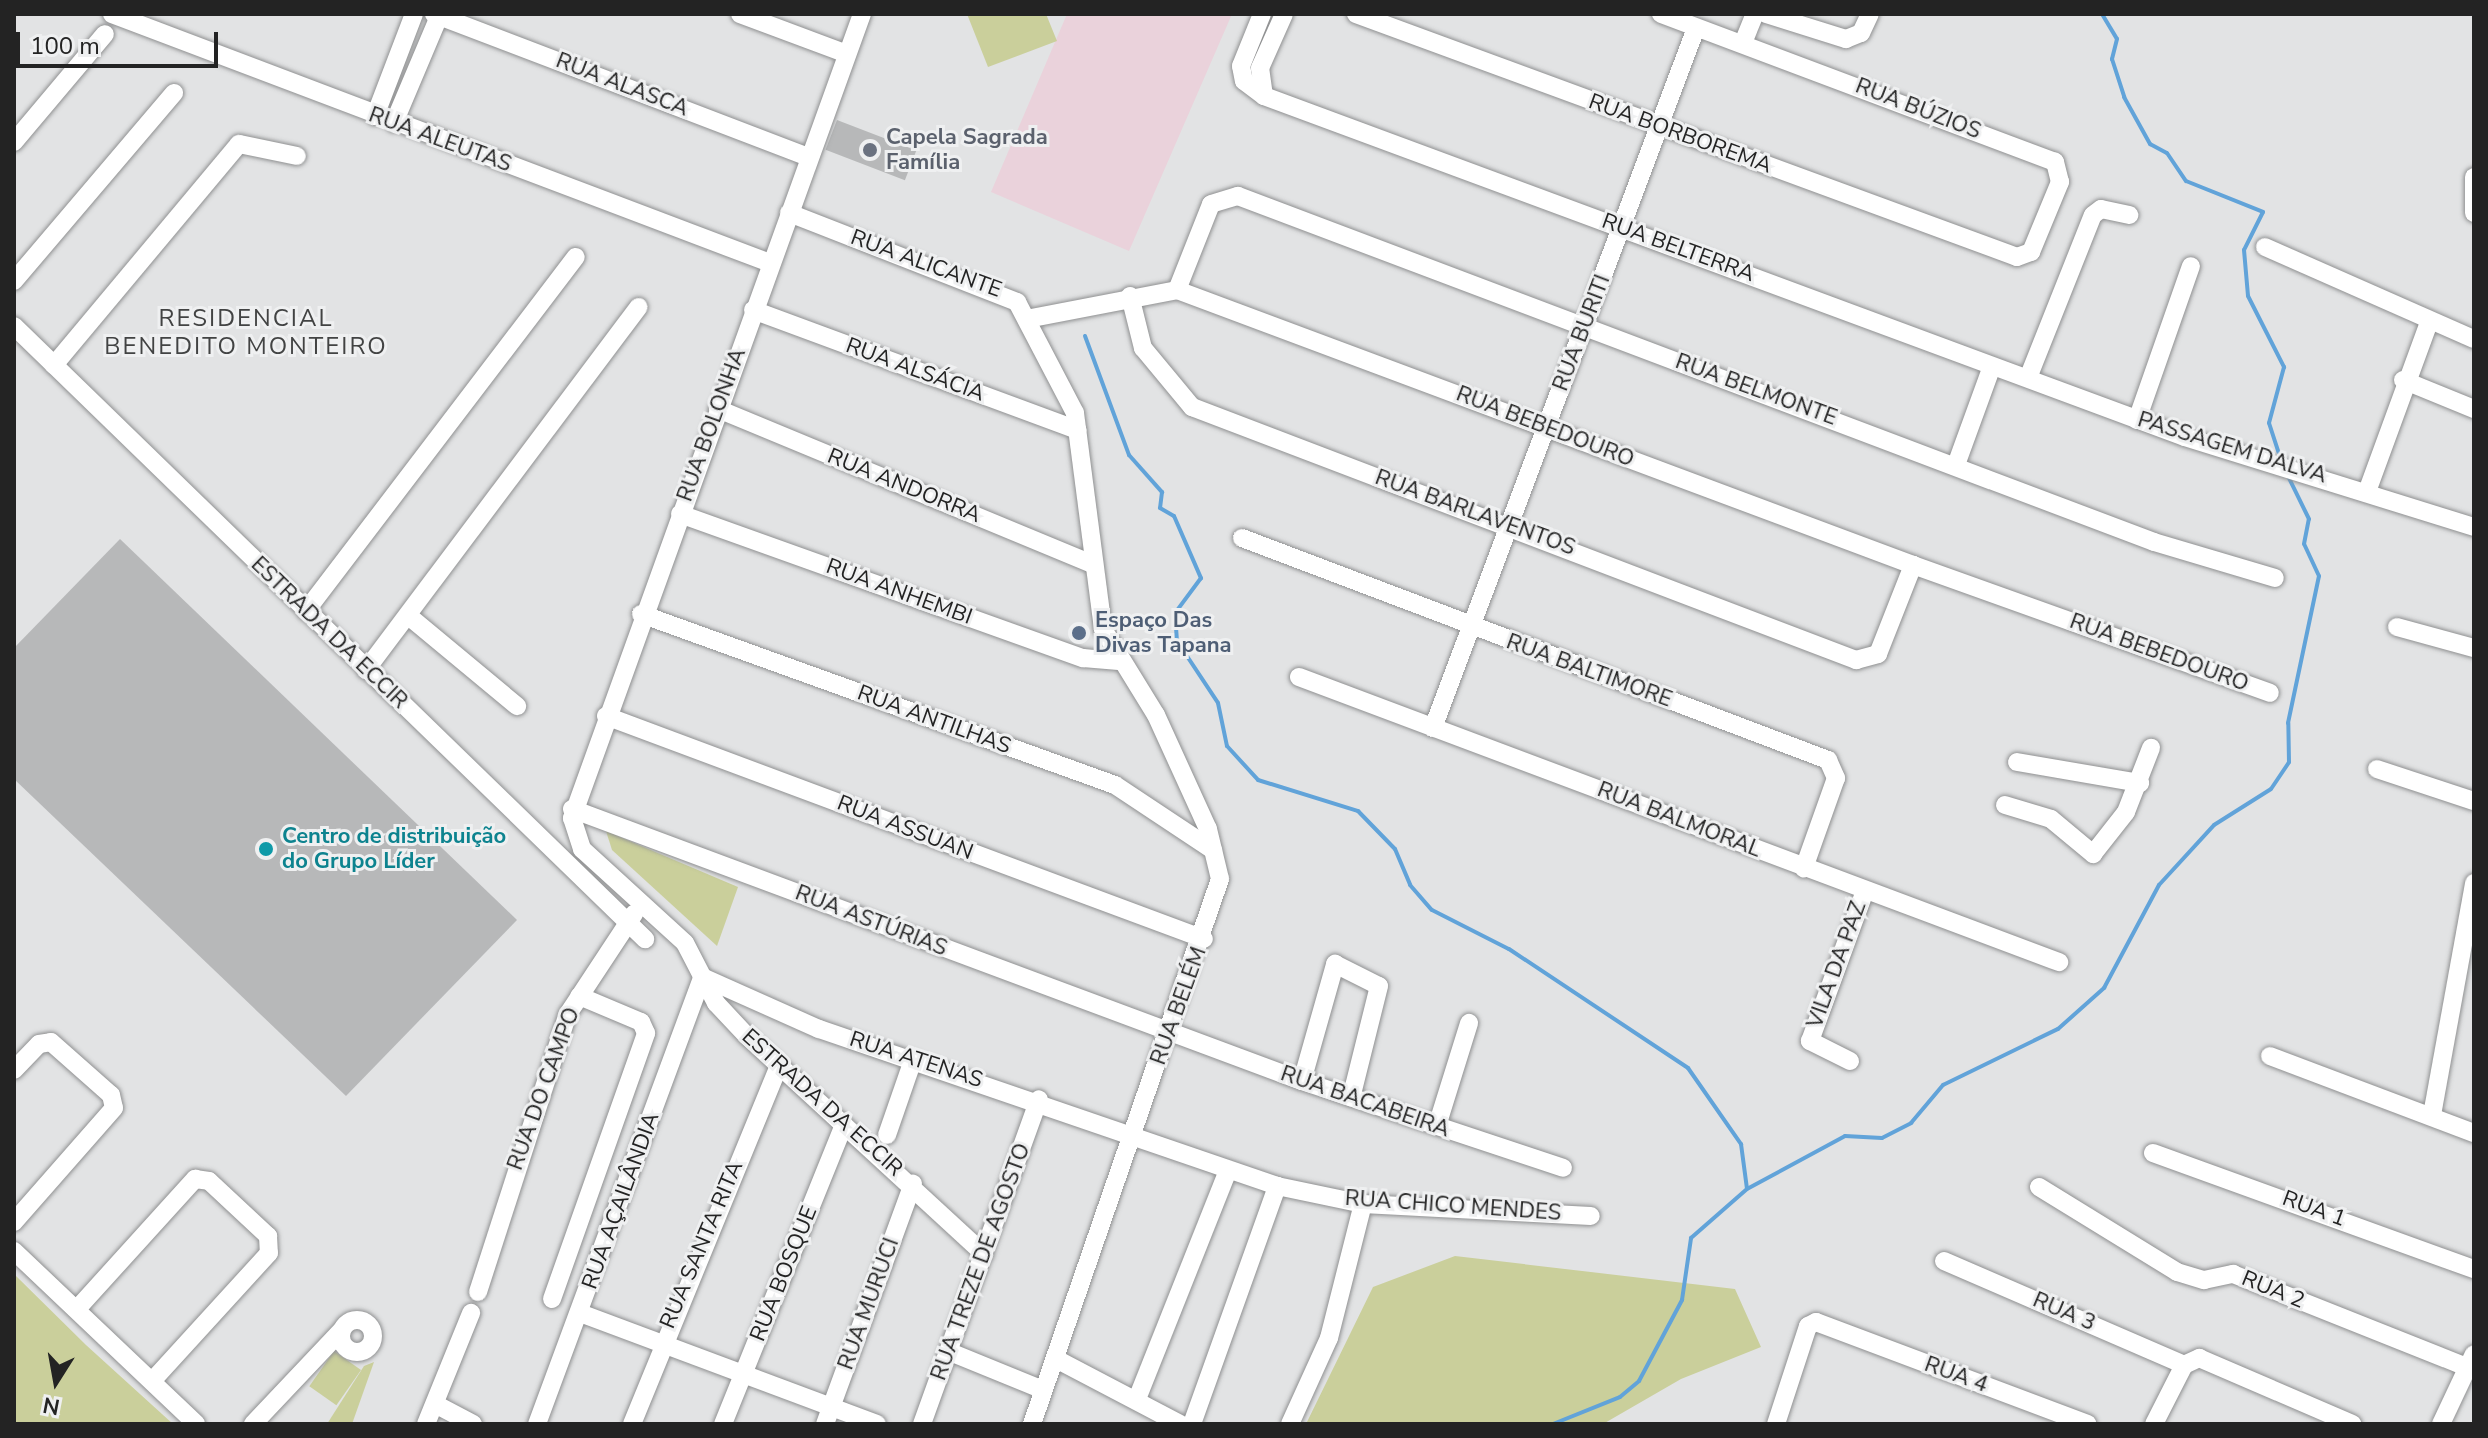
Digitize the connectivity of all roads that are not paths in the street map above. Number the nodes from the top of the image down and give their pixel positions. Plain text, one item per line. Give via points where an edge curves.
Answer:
1 (112, 14) edge
2 (414, 14) edge
3 (740, 14) edge
4 (862, 14) edge
5 (1262, 14) edge
6 (1284, 14) edge
7 (1356, 14) edge
8 (1661, 14) edge
9 (1755, 14) edge
10 (1766, 14) edge
11 (438, 15) edge
12 (1869, 16) edge
13 (1696, 28) junction
14 (105, 34) dead end
15 (1743, 43) junction
16 (847, 54) junction
17 (174, 93) dead end
18 (1264, 96) junction
19 (375, 116) junction
20 (394, 123) junction
21 (1661, 127) junction
22 (14, 142) edge
23 (297, 156) dead end
24 (809, 157) junction
25 (2474, 177) edge
26 (2473, 208) edge
27 (789, 213) junction
28 (2121, 213) dead end
29 (1622, 227) junction
30 (2265, 247) dead end
31 (2005, 253) joint
32 (576, 257) dead end
33 (770, 263) junction
34 (2191, 266) dead end
35 (14, 281) edge
36 (1177, 290) junction
37 (1130, 296) junction
38 (639, 307) dead end
39 (753, 310) junction
40 (1027, 319) junction
41 (2429, 322) junction
42 (14, 326) edge
43 (1585, 326) junction
44 (2474, 339) edge
45 (54, 365) junction
46 (1992, 366) junction
47 (2028, 378) junction
48 (2403, 380) junction
49 (718, 409) junction
50 (2474, 409) edge
51 (2137, 420) junction
52 (1546, 426) junction
53 (1077, 430) junction
54 (1956, 465) junction
55 (2368, 489) junction
56 (680, 514) junction
57 (1511, 526) junction
58 (2474, 527) edge
59 (1242, 538) dead end
60 (1090, 563) junction
61 (1913, 565) junction
62 (2275, 578) dead end
63 (306, 611) junction
64 (641, 614) junction
65 (411, 618) junction
66 (2397, 627) dead end
67 (1474, 629) junction
68 (2474, 648) edge
69 (1119, 661) junction
70 (366, 670) junction
71 (1299, 677) dead end
72 (2270, 693) dead end
73 (517, 706) dead end
74 (606, 716) junction
75 (1433, 728) junction
76 (2151, 748) dead end
77 (2017, 762) dead end
78 (2377, 769) dead end
79 (2140, 783) junction
80 (2474, 801) edge
81 (2005, 805) dead end
82 (572, 809) junction
83 (575, 838) joint
84 (1217, 864) junction
85 (1804, 868) junction
86 (2474, 883) edge
87 (1865, 891) junction
88 (645, 904) junction
89 (626, 921) junction
90 (645, 939) dead end
91 (1204, 939) junction
92 (2059, 962) dead end
93 (702, 977) junction
94 (579, 996) junction
95 (1469, 1023) dead end
96 (1169, 1033) junction
97 (2270, 1056) dead end
98 (913, 1060) junction
99 (1850, 1061) dead end
100 (778, 1068) junction
101 (14, 1070) edge
102 (1302, 1081) junction
103 (1351, 1098) junction
104 (1039, 1099) junction
105 (2432, 1115) junction
106 (844, 1125) junction
107 (1437, 1126) junction
108 (1134, 1133) junction
109 (2474, 1133) edge
110 (887, 1135) dead end
111 (2153, 1153) dead end
112 (1563, 1168) dead end
113 (1228, 1170) junction
114 (913, 1184) junction
115 (1277, 1186) junction
116 (2039, 1187) dead end
117 (1363, 1204) junction
118 (1591, 1216) dead end
119 (14, 1222) edge
120 (14, 1251) edge
121 (984, 1254) junction
122 (1944, 1261) dead end
123 (2474, 1269) edge
124 (478, 1292) dead end
125 (552, 1299) dead end
126 (77, 1309) junction
127 (471, 1313) dead end
128 (580, 1313) junction
129 (342, 1330) dead end
130 (660, 1345) junction
131 (950, 1352) junction
132 (1056, 1359) junction
133 (2472, 1364) edge
134 (2184, 1365) junction
135 (743, 1375) junction
136 (152, 1381) junction
137 (1043, 1390) junction
138 (1137, 1399) junction
139 (435, 1404) junction
140 (832, 1406) junction
141 (196, 1424) edge
142 (253, 1424) edge
143 (426, 1424) edge
144 (473, 1424) edge
145 (537, 1424) edge
146 (632, 1424) edge
147 (723, 1424) edge
148 (825, 1424) edge
149 (877, 1424) edge
150 (922, 1424) edge
151 (1032, 1424) edge
152 (1180, 1424) edge
153 (1192, 1424) edge
154 (1290, 1424) edge
155 (1776, 1424) edge
156 (2088, 1424) edge
157 (2154, 1424) edge
158 (2352, 1424) edge
159 (2441, 1424) edge

1 - 19 street, RUA ALEUTAS
2 - 19 street
3 - 16 street
4 - 16 street, RUA BOLONHA
5 - 18 street via 1241,66 1244,81
6 - 18 street via 1259,75
7 - 21 street, RUA BORBOREMA
8 - 13 street, RUA BÚZIOS
9 - 15 street
10 - 12 street via 1846,39 1858,36
11 - 20 street
11 - 24 street, RUA ALASCA
13 - 15 street, RUA BÚZIOS
13 - 21 street, RUA BURITI
14 - 22 street
15 - 31 street, RUA BÚZIOS via 2055,162 2060,182 2031,252
16 - 24 street, RUA BOLONHA
17 - 35 street
18 - 29 street, RUA BELTERRA
19 - 20 street, RUA ALEUTAS
20 - 33 street, RUA ALEUTAS
21 - 29 street, RUA BURITI
21 - 31 street, RUA BORBOREMA
23 - 45 street via 239,144
24 - 27 street, RUA BOLONHA
25 - 26 street
27 - 33 street, RUA BOLONHA
27 - 40 street, RUA ALICANTE via 1009,294
28 - 47 street via 2093,215
29 - 43 street, RUA BURITI
29 - 46 street, RUA BELTERRA
30 - 41 street
32 - 63 street
33 - 39 street, RUA BOLONHA
34 - 51 street
36 - 37 street
36 - 43 street, RUA BELMONTE via 1211,204 1238,196
36 - 52 street, RUA BEBEDOURO
37 - 40 street
37 - 57 street, RUA BARLAVENTOS via 1143,348 1192,407
38 - 65 street
39 - 49 street, RUA BOLONHA
39 - 53 street, RUA ALSÁCIA
40 - 53 street, RUA ALICANTE via 1056,368
41 - 44 street
41 - 48 street
42 - 45 street, ESTRADA DA ECCIR
43 - 52 street, RUA BURITI
43 - 54 street, RUA BELMONTE
45 - 63 street, ESTRADA DA ECCIR
46 - 47 street, PASSAGEM DALVA
46 - 54 street
47 - 51 street, PASSAGEM DALVA
48 - 50 street
48 - 55 street
49 - 56 street, RUA BOLONHA
49 - 60 street, RUA ANDORRA
51 - 55 street, PASSAGEM DALVA
52 - 57 street, RUA BURITI
52 - 61 street, RUA BEBEDOURO
53 - 60 street
54 - 62 street, RUA BELMONTE via 2154,542
55 - 58 street, PASSAGEM DALVA
56 - 64 street, RUA BOLONHA
56 - 69 street, RUA ANHEMBI via 1083,658
57 - 61 street, RUA BARLAVENTOS via 1856,660 1878,654
57 - 67 street, RUA BURITI
59 - 67 street, RUA BALTIMORE
60 - 69 street via 1103,629
61 - 72 street, RUA BEBEDOURO
63 - 70 street, ESTRADA DA ECCIR
64 - 74 street, RUA BOLONHA
64 - 84 street, RUA ANTILHAS via 1115,785
65 - 70 street
65 - 73 street
66 - 68 street
67 - 75 street, RUA BURITI
67 - 85 street, RUA BALTIMORE via 1828,760 1836,778
69 - 84 street via 1156,715
70 - 89 street, ESTRADA DA ECCIR
71 - 75 street, RUA BALMORAL
74 - 82 street, RUA BOLONHA
74 - 91 street, RUA ASSUAN
75 - 85 street, RUA BALMORAL
76 - 79 street
77 - 79 street
78 - 80 street
79 - 81 street via 2096,852 2051,819
82 - 83 street, RUA BOLONHA
82 - 96 street, RUA ASTÚRIAS
83 - 88 street, ESTRADA DA ECCIR
84 - 91 street, RUA BELÉM
85 - 87 street, RUA BALMORAL
86 - 105 street
87 - 92 street, RUA BALMORAL
87 - 99 street, VILA DA PAZ via 1810,1041
88 - 89 street, RUA DO CAMPO
88 - 93 street, ESTRADA DA ECCIR via 685,943
89 - 90 street, ESTRADA DA ECCIR
89 - 94 street, RUA DO CAMPO
91 - 96 street, RUA BELÉM
93 - 98 street, RUA ATENAS
93 - 100 street, ESTRADA DA ECCIR via 716,1003
93 - 128 street, RUA AÇAILÂNDIA
94 - 124 street, RUA DO CAMPO via 544,1078
94 - 125 street via 641,1022 646,1033
95 - 107 street
96 - 102 street, RUA BACABEIRA
96 - 108 street, RUA BELÉM
97 - 105 street
98 - 104 street, RUA ATENAS
98 - 110 street
100 - 106 street, ESTRADA DA ECCIR
100 - 130 street, RUA SANTA RITA
101 - 119 street via 44,1042 85,1070 111,1095 114,1108
102 - 103 street, RUA BACABEIRA
102 - 103 street via 1335,964 1378,984
103 - 107 street, RUA BACABEIRA
104 - 108 street, RUA ATENAS
104 - 121 street, RUA TREZE DE AGOSTO
105 - 109 street
106 - 114 street, ESTRADA DA ECCIR
106 - 135 street, RUA BOSQUE
107 - 112 street, RUA BACABEIRA
108 - 113 street, RUA CHICO MENDES
108 - 132 street, RUA BELÉM
111 - 123 street, RUA 1
113 - 115 street, RUA CHICO MENDES
113 - 138 street
114 - 121 street, ESTRADA DA ECCIR
114 - 140 street, RUA MURUCI
115 - 117 street, RUA CHICO MENDES
115 - 153 street
116 - 133 street, RUA 2 via 2186,1275 2233,1274
117 - 118 street, RUA CHICO MENDES
117 - 154 street via 1329,1338
120 - 126 street
121 - 131 street, RUA TREZE DE AGOSTO
122 - 134 street, RUA 3
126 - 136 street
126 - 136 street via 195,1179 268,1236 269,1253
127 - 139 street
128 - 130 street
128 - 145 street, RUA AÇAILÂNDIA
129 - 142 street
130 - 135 street
130 - 146 street, RUA SANTA RITA
131 - 137 street
131 - 150 street, RUA TREZE DE AGOSTO
132 - 137 street, RUA BELÉM
132 - 138 street
133 - 159 street
134 - 157 street
134 - 158 street via 2211,1361
135 - 140 street
135 - 147 street, RUA BOSQUE
136 - 141 street
137 - 151 street, RUA BELÉM
138 - 152 street
139 - 143 street
139 - 144 street
140 - 148 street, RUA MURUCI
140 - 149 street
155 - 156 street, RUA 4 via 1808,1326 1824,1326

